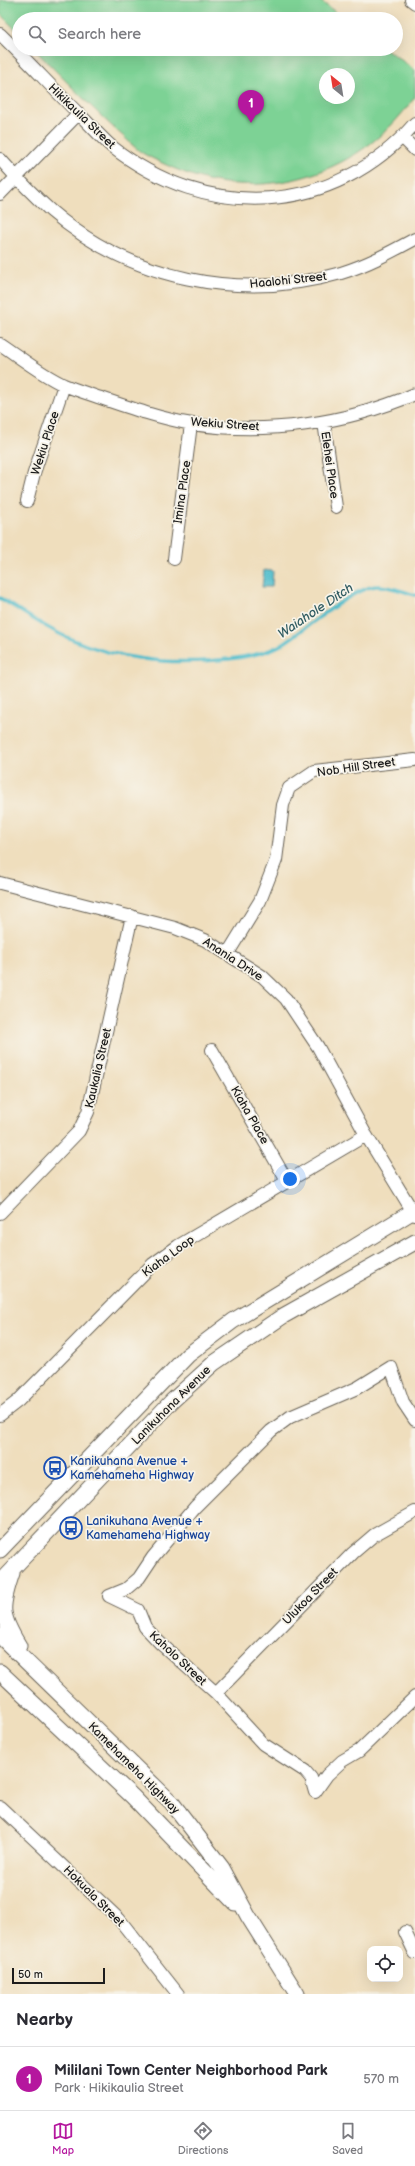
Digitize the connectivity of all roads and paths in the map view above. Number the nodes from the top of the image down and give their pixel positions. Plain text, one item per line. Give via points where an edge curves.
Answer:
1 (412, 0) edge
2 (415, 3) edge
3 (0, 34) edge
4 (12, 46) edge
5 (21, 56) edge
6 (78, 114) junction
7 (415, 123) edge
8 (402, 137) junction
9 (415, 150) edge
10 (0, 159) edge
11 (17, 178) junction
12 (0, 194) edge
13 (415, 239) edge
14 (0, 344) edge
15 (64, 384) junction
16 (415, 394) edge
17 (324, 422) junction
18 (191, 424) junction
19 (27, 502) dead end
20 (336, 507) dead end
21 (174, 559) dead end
22 (415, 760) edge
23 (0, 883) edge
24 (132, 916) junction
25 (228, 953) junction
26 (212, 1050) dead end
27 (366, 1135) junction
28 (287, 1181) junction
29 (0, 1212) edge
30 (414, 1212) edge
31 (415, 1242) edge
32 (0, 1415) edge
33 (415, 1420) edge
34 (415, 1512) edge
35 (0, 1550) edge
36 (14, 1570) junction
37 (0, 1582) edge
38 (0, 1636) edge
39 (30, 1664) junction
40 (2, 1675) edge
41 (216, 1693) junction
42 (415, 1697) edge
43 (0, 1807) edge
44 (248, 1916) junction
45 (405, 1932) dead end
46 (415, 1953) edge
47 (178, 1994) edge
48 (297, 1994) edge

1 - 2 street
3 - 4 street, Hikikaulia Street
5 - 6 street, Hikikaulia Street
6 - 8 street, Hikikaulia Street via 111,145 169,182 197,192 240,199 285,197 334,183 364,166
6 - 11 street
7 - 8 street, Hikikaulia Street
8 - 9 street
10 - 11 street, Haalohi Street
11 - 12 street
11 - 13 street, Haalohi Street via 51,211 79,232 113,252 166,275 208,284 262,286 310,280 341,273 385,256
14 - 15 street, Wekiu Street
15 - 18 street, Wekiu Street via 125,407
15 - 19 street, Wekiu Place
16 - 17 street, Wekiu Street via 362,413
17 - 18 street, Wekiu Street via 287,427
17 - 20 street, Elehei Place
18 - 21 street, Imina Place
22 - 25 street, Nob Hill Street via 314,772 289,788 283,805 276,860 260,901
23 - 24 street, Anania Drive
24 - 25 street, Anania Drive via 175,928
24 - 29 street, Kaukalia Street via 88,1112 78,1131
25 - 27 street, Anania Drive via 262,976 286,999 318,1048
26 - 28 street, Kiaha Place
27 - 28 street, Kiaha Loop
27 - 30 street, Anania Drive
28 - 32 street, Kiaha Loop via 178,1246 153,1264 18,1401
30 - 35 main road, Lanikuhana Avenue via 206,1339
31 - 36 main road, Lanikuhana Avenue via 282,1316 214,1363 172,1400
33 - 41 street, Kaholo Street via 403,1402 391,1367 357,1388 290,1416 247,1453 195,1507 153,1557 139,1578 126,1589 109,1596 138,1610 145,1626 160,1643
34 - 41 street, Ulukoa Street via 374,1535 353,1552
36 - 37 main road, Lanikuhana Avenue
36 - 39 main road via 5,1588 0,1610
38 - 39 main road, Kamehameha Highway
39 - 44 main road, Kamehameha Highway via 172,1803 222,1868
40 - 44 main road, Kamehameha Highway via 133,1797
41 - 42 street, Kaholo Street via 263,1744 305,1771 311,1778 315,1792 327,1775 342,1761 359,1751
43 - 47 street, Hokuala Street via 119,1919
44 - 48 main road, Kamehameha Highway
45 - 46 street

